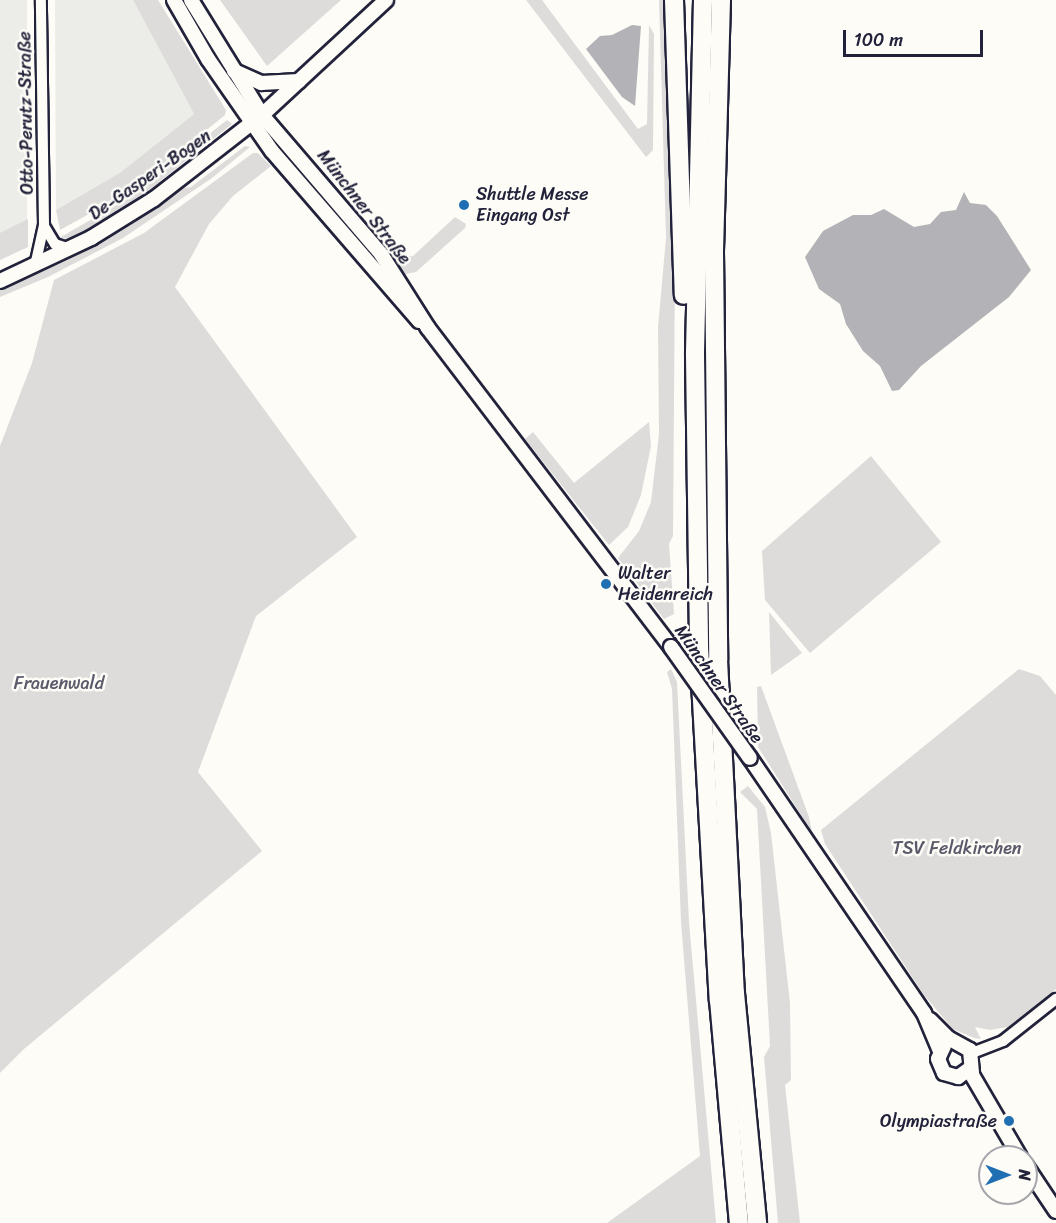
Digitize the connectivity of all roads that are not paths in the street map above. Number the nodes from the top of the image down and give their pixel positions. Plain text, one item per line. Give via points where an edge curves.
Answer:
1 (41, 0) edge
2 (174, 0) edge
3 (191, 0) edge
4 (386, 0) edge
5 (674, 0) edge
6 (703, 0) edge
7 (722, 4) edge
8 (233, 70) junction
9 (299, 81) junction
10 (257, 119) junction
11 (44, 225) junction
12 (70, 249) junction
13 (35, 266) junction
14 (0, 281) edge
15 (695, 355) junction
16 (1056, 999) edge
17 (924, 1013) junction
18 (955, 1042) junction
19 (940, 1051) junction
20 (972, 1053) junction
21 (971, 1068) junction
22 (958, 1077) junction
23 (991, 1112) junction
24 (1012, 1145) edge
25 (1038, 1184) edge
26 (1056, 1211) edge
27 (739, 1223) edge
28 (757, 1223) edge

1 - 11 street, Otto-Perutz-Straße
2 - 10 street
3 - 8 street
4 - 9 street, De-Gasperi-Bogen
5 - 15 highway via 685,322
6 - 15 highway
7 - 28 highway via 714,286 718,660 735,993
8 - 9 street via 261,83
8 - 10 street
9 - 10 street, De-Gasperi-Bogen
10 - 12 street, De-Gasperi-Bogen via 154,199
10 - 17 street, Münchner Straße, bridge via 381,254 428,328 671,646
11 - 12 street via 55,244
11 - 13 street, Otto-Perutz-Straße
12 - 13 street, De-Gasperi-Bogen
13 - 14 street, De-Gasperi-Bogen
15 - 27 highway via 699,647 707,809
16 - 20 street via 1003,1041
17 - 18 street, Münchner Straße
17 - 19 street, Münchner Straße
18 - 19 street
18 - 20 street, Münchner Straße via 965,1044
19 - 22 street, Münchner Straße via 941,1070
20 - 21 street, Münchner Straße
21 - 22 street
21 - 23 street, Münchner Straße
22 - 23 street, Münchner Straße
23 - 24 street, Münchner Straße
25 - 26 street

